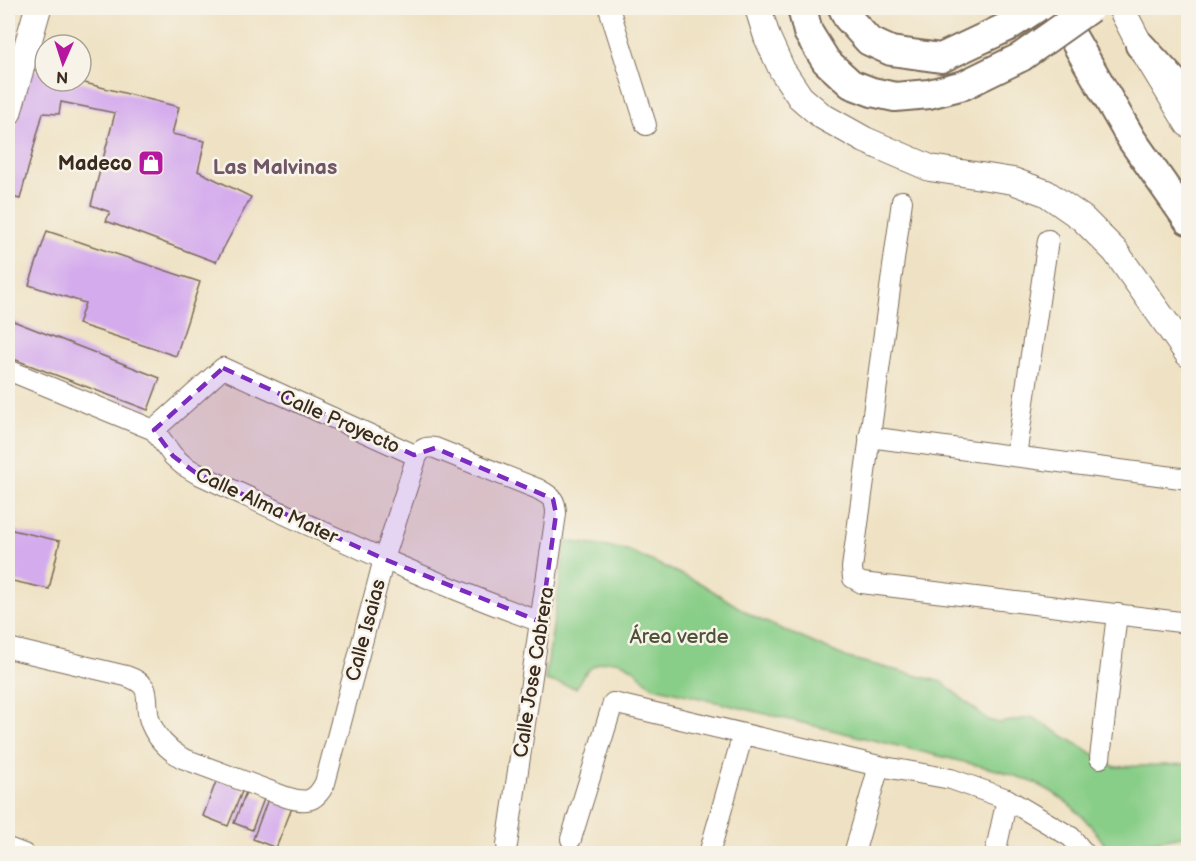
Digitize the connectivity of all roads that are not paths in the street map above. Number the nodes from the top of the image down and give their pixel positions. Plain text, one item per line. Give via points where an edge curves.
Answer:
1 (38, 8) edge
2 (609, 8) edge
3 (758, 8) edge
4 (802, 8) edge
5 (843, 8) edge
6 (1035, 8) edge
7 (1056, 8) edge
8 (1074, 8) edge
9 (1090, 8) edge
10 (1121, 8) edge
11 (1140, 45) junction
12 (1188, 97) edge
13 (8, 113) edge
14 (1188, 124) edge
15 (646, 125) dead end
16 (902, 201) dead end
17 (1188, 220) edge
18 (1048, 240) dead end
19 (1188, 354) edge
20 (8, 370) edge
21 (153, 430) junction
22 (869, 437) junction
23 (417, 456) junction
24 (1016, 456) junction
25 (1188, 479) edge
26 (554, 499) joint
27 (384, 559) junction
28 (1118, 614) junction
29 (540, 622) junction
30 (1188, 623) edge
31 (8, 648) edge
32 (743, 734) junction
33 (1100, 759) dead end
34 (879, 766) junction
35 (1007, 800) junction
36 (571, 839) dead end
37 (507, 845) dead end
38 (8, 848) edge
39 (24, 854) edge
40 (709, 854) edge
41 (854, 854) edge
42 (995, 854) edge
43 (1085, 854) edge

1 - 13 main road
2 - 15 street
3 - 19 main road via 782,70 800,97 822,116 930,168 1013,181 1046,193 1082,218 1115,251
4 - 9 highway, bridge via 808,32 826,61 851,84 895,97 964,85 1021,57
5 - 6 highway via 869,41 891,51 941,58 1007,27
7 - 17 highway via 1132,140
8 - 17 highway
10 - 11 main road
11 - 12 highway
11 - 14 main road
16 - 22 street
18 - 24 street
20 - 21 street, Calle Alma Mater
21 - 23 street, Calle Proyecto via 223,368
21 - 27 street, Calle Alma Mater via 173,456 196,473
22 - 24 street
22 - 28 street via 852,568 854,578 862,583
23 - 26 street, Calle Proyecto via 424,448 435,448
23 - 27 street, Calle Isaias
24 - 25 street
26 - 29 street, Calle Jose Cabrera via 556,514
27 - 29 street, Calle Alma Mater
27 - 31 street, Calle Isaias via 325,783 310,800 286,797 172,752 155,734 147,691 140,681
28 - 30 street
28 - 33 street
29 - 37 street, Calle Jose Cabrera
32 - 34 street
32 - 36 street via 613,703
32 - 40 street
34 - 35 street via 951,779
34 - 41 street
35 - 42 street
35 - 43 street via 1071,837
38 - 39 street

